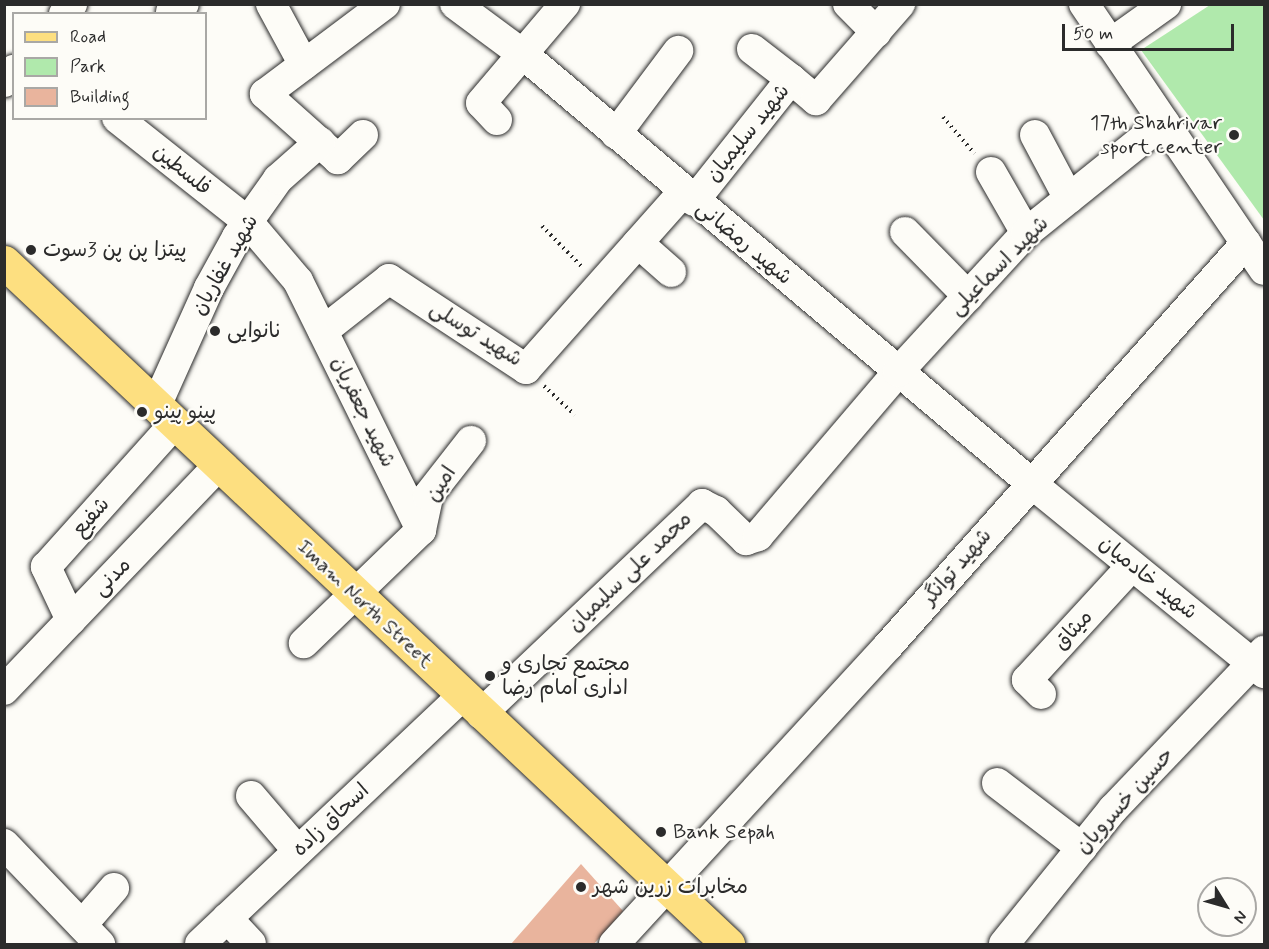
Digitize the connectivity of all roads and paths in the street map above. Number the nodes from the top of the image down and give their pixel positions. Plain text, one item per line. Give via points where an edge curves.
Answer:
1 (271, 4) edge
2 (385, 4) edge
3 (455, 4) edge
4 (564, 4) edge
5 (848, 4) edge
6 (900, 4) edge
7 (1084, 4) edge
8 (1166, 4) edge
9 (876, 32) junction
10 (1110, 44) junction
11 (752, 49) dead end
12 (678, 51) dead end
13 (524, 56) junction
14 (304, 65) junction
15 (791, 79) junction
16 (944, 117) dead end
17 (120, 120) edge
18 (496, 120) dead end
19 (1164, 122) junction
20 (616, 134) junction
21 (363, 135) dead end
22 (1035, 135) dead end
23 (320, 142) junction
24 (991, 172) joint
25 (688, 197) junction
26 (1069, 199) junction
27 (248, 222) junction
28 (542, 226) dead end
29 (905, 232) dead end
30 (1026, 233) junction
31 (638, 243) junction
32 (1246, 243) junction
33 (4, 262) edge
34 (1264, 270) edge
35 (671, 272) dead end
36 (600, 285) junction
37 (968, 296) junction
38 (323, 331) junction
39 (526, 369) junction
40 (898, 372) junction
41 (166, 415) junction
42 (575, 415) dead end
43 (471, 441) dead end
44 (219, 465) junction
45 (1031, 483) junction
46 (421, 530) junction
47 (1132, 566) junction
48 (357, 596) junction
49 (70, 620) junction
50 (304, 643) dead end
51 (1261, 663) edge
52 (4, 690) edge
53 (1041, 694) dead end
54 (471, 705) junction
55 (997, 783) dead end
56 (251, 796) dead end
57 (4, 844) edge
58 (1082, 848) junction
59 (298, 851) junction
60 (114, 888) dead end
61 (664, 888) junction
62 (227, 918) junction
63 (91, 935) edge
64 (200, 945) edge
65 (251, 945) edge
66 (614, 945) edge
67 (728, 945) edge
68 (1004, 945) edge

1 - 14 street
2 - 14 street
3 - 13 street, شهید رمضانی
4 - 13 street
5 - 9 street
6 - 9 street, شهید سلیمیان
7 - 10 street
8 - 10 street
9 - 15 street, شهید سلیمیان via 816,100
10 - 19 street
11 - 15 street
12 - 20 street
13 - 18 street via 481,103
13 - 20 street, شهید رمضانی
14 - 23 street via 265,94
15 - 25 street, شهید سلیمیان
16 - 24 path
17 - 27 street, فلسطین
19 - 26 street, شهید اسماعیلی
19 - 32 street
20 - 25 street, شهید رمضانی
21 - 23 street via 338,159
22 - 26 street
23 - 27 street, شهید غفاریان via 278,179
24 - 30 street
25 - 31 street, شهید توسلی
25 - 40 street, شهید رمضانی
26 - 30 street, شهید اسماعیلی
27 - 38 street, شهید جعفریان via 298,281
27 - 41 street, شهید غفاریان via 209,288
28 - 36 path
29 - 37 street
30 - 37 street, شهید اسماعیلی
31 - 35 street
31 - 36 street, شهید توسلی
32 - 34 street
32 - 45 street, شهید توانگر
33 - 41 main road, Imam North Street
36 - 39 street, شهید توسلی
37 - 40 street, شهید اسماعیلی
38 - 39 street, شهید توسلی via 389,279
38 - 46 street, شهید جعفریان
39 - 42 path
40 - 45 street, شهید رمضانی
40 - 54 street, محمد علی سلیمیان via 758,536 746,540 716,511 702,504
41 - 44 main road, Imam North Street
41 - 49 street, شفیع via 46,567
43 - 46 street, امین via 428,496
44 - 48 main road, Imam North Street
44 - 49 street, مدنی
45 - 47 street, شهید خادمیان
45 - 61 street, شهید توانگر via 888,646
46 - 48 street
47 - 51 street, شهید خادمیان
47 - 53 street, میثاق via 1027,680
48 - 50 street
48 - 54 main road, Imam North Street
49 - 52 street, مدنی
51 - 58 street, حسین خسرویان via 1113,809
54 - 59 street, اسحاق زاده
54 - 61 main road, Imam North Street
55 - 58 street
56 - 59 street
57 - 63 street
58 - 68 street, حسین خسرویان
59 - 62 street, اسحاق زاده
60 - 63 street
61 - 66 street, شهید توانگر
61 - 67 main road, Imam North Street
62 - 64 street, اسحاق زاده
62 - 65 street

